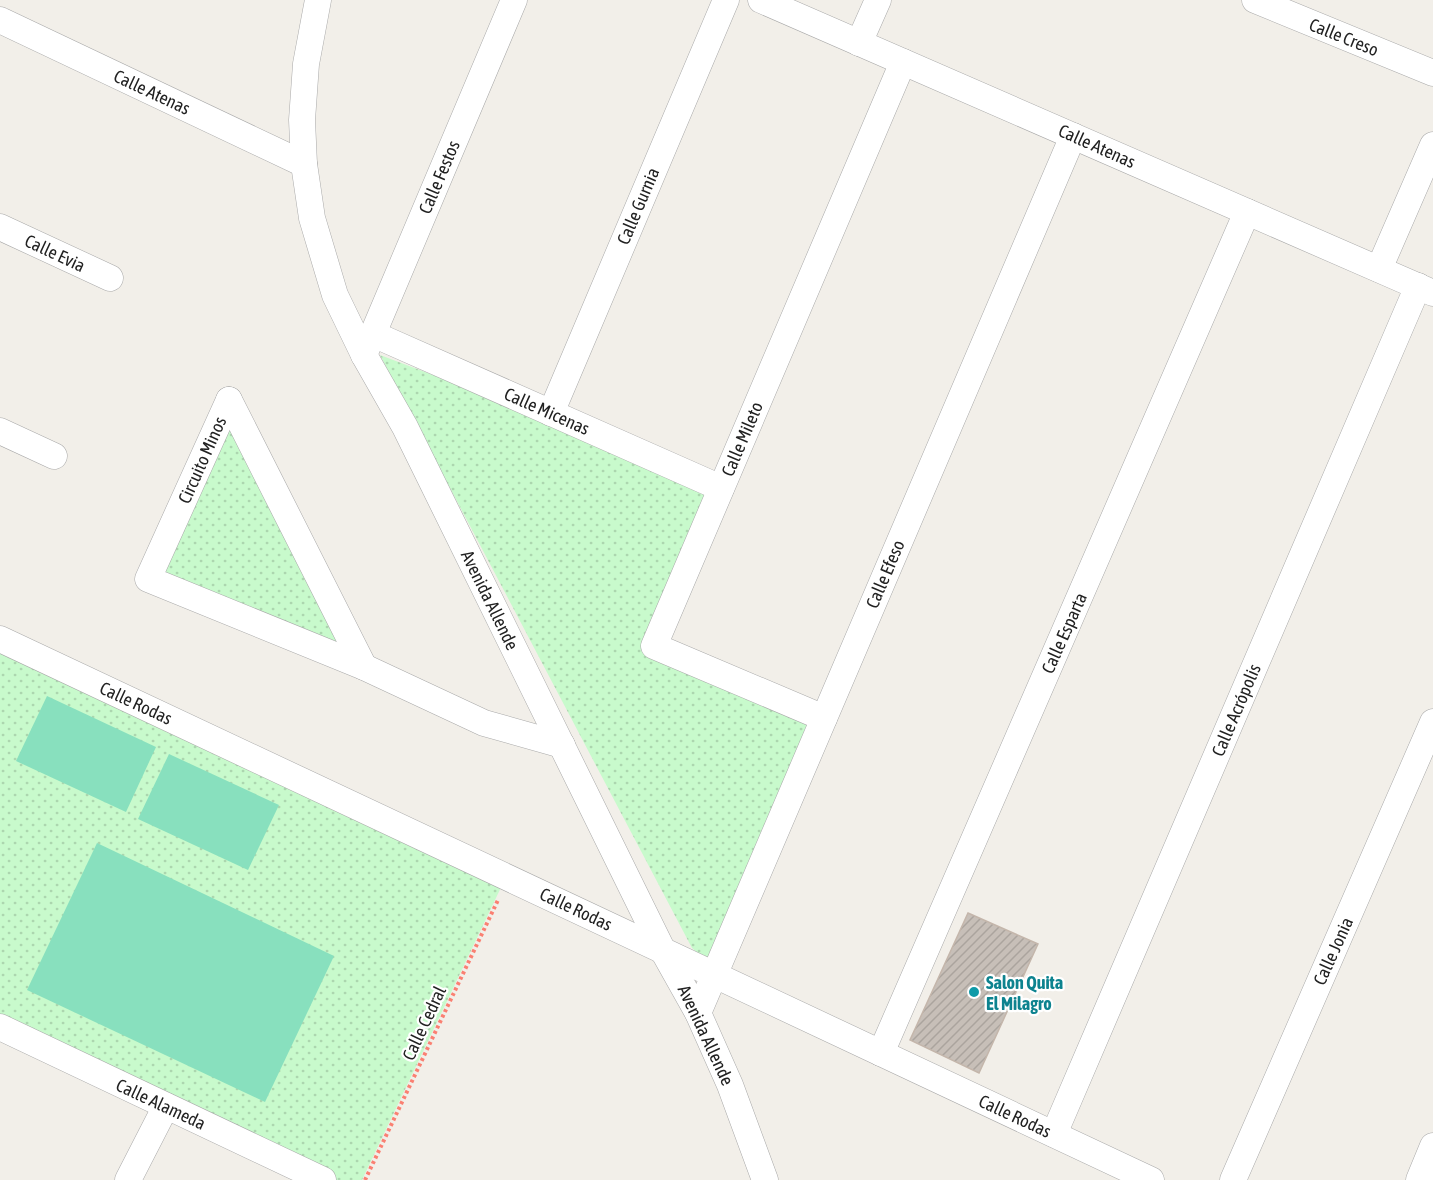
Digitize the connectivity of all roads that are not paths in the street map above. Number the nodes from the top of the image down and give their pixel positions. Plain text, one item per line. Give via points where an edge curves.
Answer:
1 (318, 0) edge
2 (514, 0) edge
3 (726, 0) edge
4 (761, 0) edge
5 (878, 0) edge
6 (1255, 0) edge
7 (1284, 5) edge
8 (0, 20) edge
9 (859, 43) junction
10 (903, 62) junction
11 (1433, 73) edge
12 (1073, 136) junction
13 (1433, 145) edge
14 (304, 164) junction
15 (1247, 212) junction
16 (0, 228) edge
17 (1379, 270) junction
18 (110, 279) dead end
19 (1426, 290) edge
20 (369, 344) junction
21 (551, 413) junction
22 (0, 431) edge
23 (54, 456) dead end
24 (721, 488) junction
25 (0, 639) edge
26 (364, 667) junction
27 (824, 718) junction
28 (1433, 722) edge
29 (562, 745) junction
30 (662, 949) junction
31 (715, 974) junction
32 (698, 1013) junction
33 (0, 1027) edge
34 (881, 1053) junction
35 (166, 1106) junction
36 (1054, 1134) junction
37 (1433, 1146) edge
38 (128, 1180) edge
39 (323, 1180) edge
40 (765, 1180) edge
41 (1151, 1180) edge
42 (1233, 1180) edge
43 (1419, 1180) edge

1 - 14 street, Avenida Allende via 306,64
2 - 20 street, Calle Festos
3 - 21 street, Calle Gurnia
4 - 9 street, Calle Atenas
5 - 9 street
6 - 7 street, Calle Creso
7 - 11 street, Calle Creso
8 - 14 street, Calle Atenas
9 - 10 street, Calle Atenas
10 - 12 street, Calle Atenas
10 - 24 street, Calle Mileto
12 - 15 street, Calle Atenas
12 - 27 street, Calle Efeso
13 - 17 street
14 - 20 street, Avenida Allende via 312,218 335,296
15 - 17 street, Calle Atenas
15 - 34 street, Calle Esparta
16 - 18 street, Calle Evia
17 - 19 street, Calle Atenas
19 - 36 street, Calle Acrópolis
20 - 21 street, Calle Micenas
20 - 29 street, Avenida Allende via 405,427
21 - 24 street, Calle Micenas
22 - 23 street
24 - 27 street, Calle Mileto via 654,646
25 - 30 street, Calle Rodas
26 - 26 street, Circuito Minos via 148,579 229,400 277,496
26 - 29 street, Circuito Minos via 484,723
27 - 31 street, Calle Efeso
28 - 42 street, Calle Jonia
29 - 30 street, Avenida Allende
30 - 31 street, Calle Rodas
30 - 32 street, Avenida Allende
31 - 32 street, Calle Efeso
31 - 34 street, Calle Rodas
32 - 40 street, Avenida Allende via 730,1084
33 - 35 street, Calle Alameda
34 - 36 street, Calle Rodas
35 - 38 street
35 - 39 street, Calle Alameda
36 - 41 street, Calle Rodas
37 - 43 street

